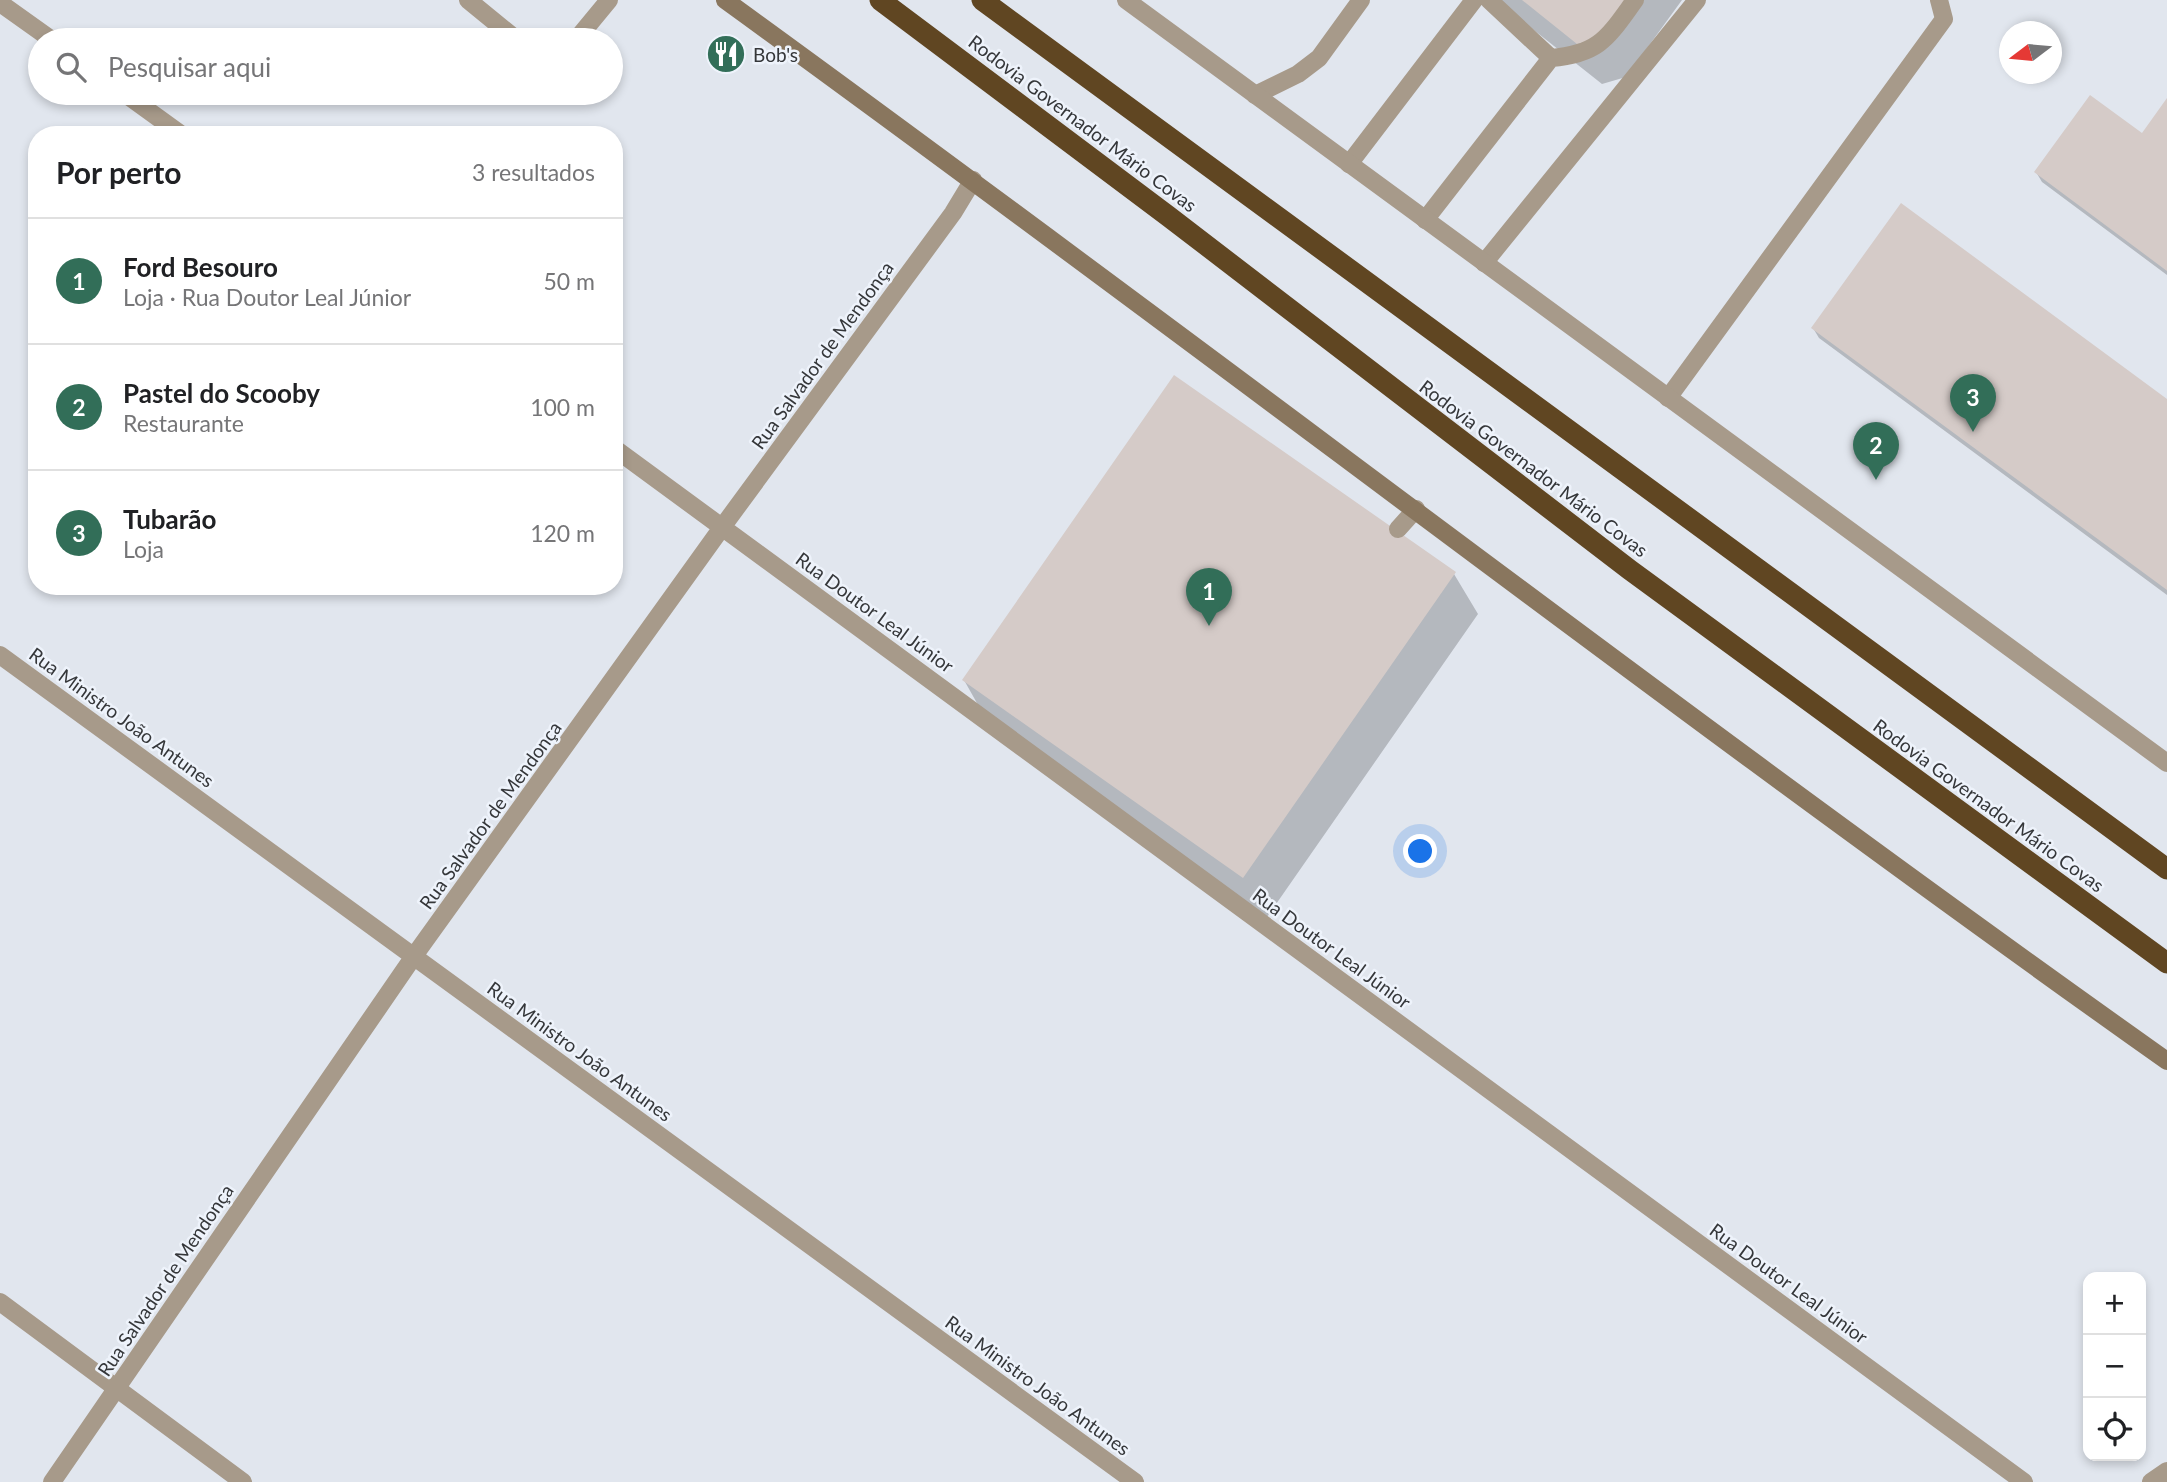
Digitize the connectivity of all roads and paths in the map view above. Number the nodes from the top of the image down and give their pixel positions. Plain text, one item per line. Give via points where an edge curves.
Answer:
1 (468, 0) edge
2 (609, 0) edge
3 (724, 0) edge
4 (880, 0) edge
5 (982, 0) edge
6 (1126, 0) edge
7 (1361, 0) edge
8 (1474, 0) edge
9 (1489, 0) edge
10 (1635, 0) edge
11 (1697, 0) edge
12 (1938, 0) edge
13 (0, 3) edge
14 (35, 28) edge
15 (502, 28) edge
16 (586, 28) edge
17 (1551, 58) junction
18 (1255, 95) junction
19 (141, 105) edge
20 (170, 126) edge
21 (1349, 164) junction
22 (973, 180) junction
23 (1425, 220) junction
24 (1484, 264) junction
25 (1668, 398) junction
26 (623, 454) edge
27 (1416, 509) junction
28 (723, 526) junction
29 (1398, 530) dead end
30 (0, 655) edge
31 (2167, 763) edge
32 (2167, 869) edge
33 (414, 956) junction
34 (2167, 963) edge
35 (2167, 1061) edge
36 (0, 1302) edge
37 (117, 1388) junction
38 (2167, 1471) edge
39 (52, 1482) edge
40 (243, 1482) edge
41 (1135, 1482) edge
42 (2024, 1482) edge
43 (2151, 1482) edge

1 - 15 street
2 - 16 street
3 - 22 main road
4 - 34 highway, Rodovia Governador Mário Covas via 1630,570
5 - 32 highway, Rodovia Governador Mário Covas
6 - 18 street
7 - 18 street via 1319,58
8 - 21 street
9 - 17 street
10 - 17 street via 1604,43 1578,56
11 - 24 street
12 - 25 street via 1944,19
13 - 14 street
17 - 23 street
18 - 21 street
19 - 20 street
21 - 23 street
22 - 27 main road
22 - 28 street, Rua Salvador de Mendonça
23 - 24 street
24 - 25 street
25 - 31 street
26 - 28 street, Rua Doutor Leal Júnior
27 - 29 street
27 - 35 main road via 1932,894
28 - 33 street, Rua Salvador de Mendonça
28 - 42 street, Rua Doutor Leal Júnior
30 - 33 street, Rua Ministro João Antunes
33 - 37 street, Rua Salvador de Mendonça
33 - 41 street, Rua Ministro João Antunes
36 - 37 street
37 - 39 street, Rua Salvador de Mendonça
37 - 40 street
38 - 43 street

